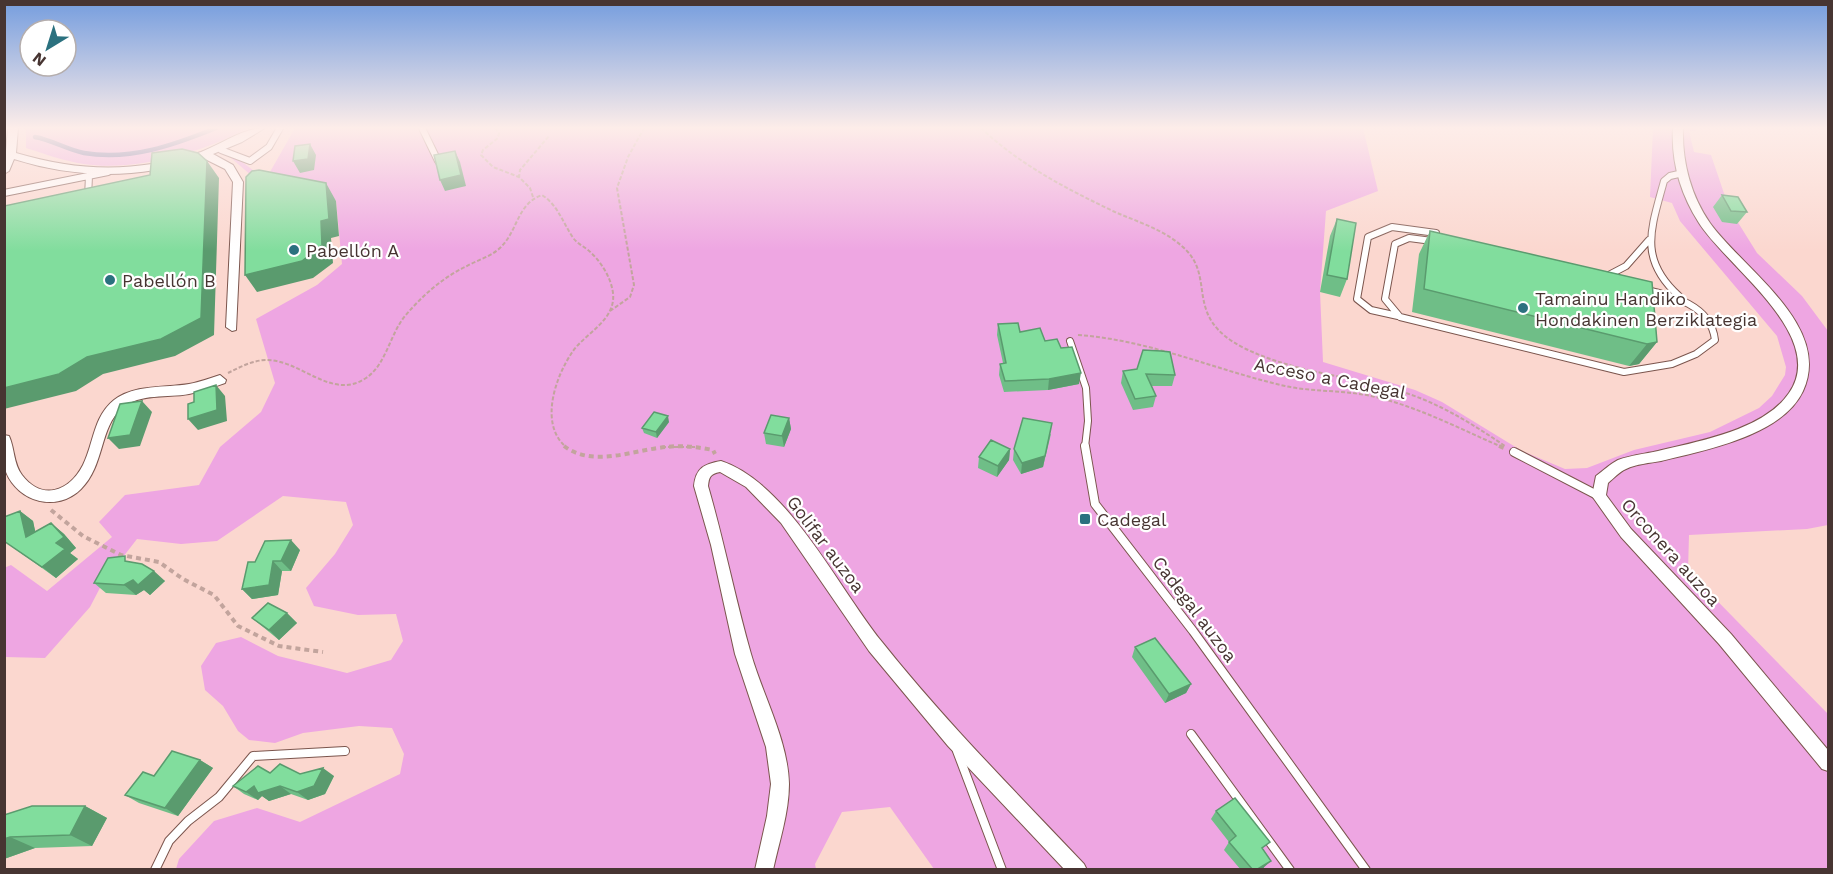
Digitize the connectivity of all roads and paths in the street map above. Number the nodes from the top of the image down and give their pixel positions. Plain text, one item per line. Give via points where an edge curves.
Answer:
1 (63, 169) edge
2 (123, 169) edge
3 (230, 169) edge
4 (498, 169) edge
5 (521, 169) edge
6 (624, 169) edge
7 (1037, 169) edge
8 (1682, 169) edge
9 (110, 171) junction
10 (1683, 173) junction
11 (89, 176) junction
12 (519, 177) junction
13 (4, 193) edge
14 (534, 197) junction
15 (98, 199) edge
16 (87, 201) junction
17 (79, 203) edge
18 (1442, 235) edge
19 (1649, 240) junction
20 (1437, 242) edge
21 (1617, 283) edge
22 (1638, 288) edge
23 (1688, 303) junction
24 (610, 312) junction
25 (1400, 317) junction
26 (232, 327) dead end
27 (1070, 341) joint
28 (220, 380) joint
29 (4, 440) edge
30 (1514, 452) junction
31 (721, 465) junction
32 (1599, 496) junction
33 (49, 499) junction
34 (323, 652) dead end
35 (1191, 734) dead end
36 (954, 740) junction
37 (345, 751) dead end
38 (1828, 763) edge
39 (155, 870) edge
40 (764, 870) edge
41 (1002, 870) edge
42 (1078, 870) edge
43 (1290, 870) edge
44 (1366, 870) edge

1 - 9 street
2 - 9 street
3 - 26 street via 238,182
4 - 12 path
5 - 12 path
6 - 24 path via 617,189 635,280 626,301
7 - 30 path via 1169,236 1186,249 1198,267 1203,308 1214,327 1228,338 1288,367 1397,390 1428,401
8 - 10 street, Orconera auzoa
9 - 11 lane
10 - 19 lane via 1664,181
10 - 32 street, Orconera auzoa via 1692,200 1711,232 1792,323 1803,343 1806,369 1800,391 1759,424 1728,439 1620,466 1601,480
11 - 13 lane
11 - 16 lane
12 - 14 path
14 - 24 path via 542,195 548,199 575,241 606,272 613,294
14 - 28 path via 522,207 519,220 502,246 459,270 406,314 394,331 380,366 362,381 348,386 333,385 270,360 252,362
15 - 16 lane
16 - 17 lane
18 - 25 lane via 1397,226 1375,231 1368,237 1357,299 1371,310
19 - 21 lane via 1620,272 1596,279
19 - 23 lane via 1648,250 1658,275
20 - 25 lane via 1415,237 1395,244 1386,299
22 - 23 lane
23 - 25 lane via 1709,321 1716,332 1715,340 1701,351 1644,372 1624,372
24 - 31 path via 575,348 560,379 550,424 559,441 576,453 596,456 690,446 713,450
27 - 30 path, Acceso a Cadegal via 1069,337 1080,334 1109,337 1286,386 1381,399
27 - 44 lane, Cadegal auzoa via 1086,388 1088,422 1084,441 1095,504 1193,631
28 - 33 street via 136,395 120,402 103,422 86,473 72,488
29 - 33 street via 10,466 26,488
30 - 32 lane
31 - 36 street, Golifar auzoa via 752,483 786,519 875,646
31 - 40 street via 708,469 701,486 743,654 774,747 780,784
32 - 38 street, Orconera auzoa via 1626,533 1725,639
33 - 34 path via 54,514 83,536 121,555 159,562 214,595 238,626 279,646
35 - 43 lane
36 - 41 lane
36 - 42 street, Golifar auzoa
37 - 39 lane via 253,756 219,797 169,841

